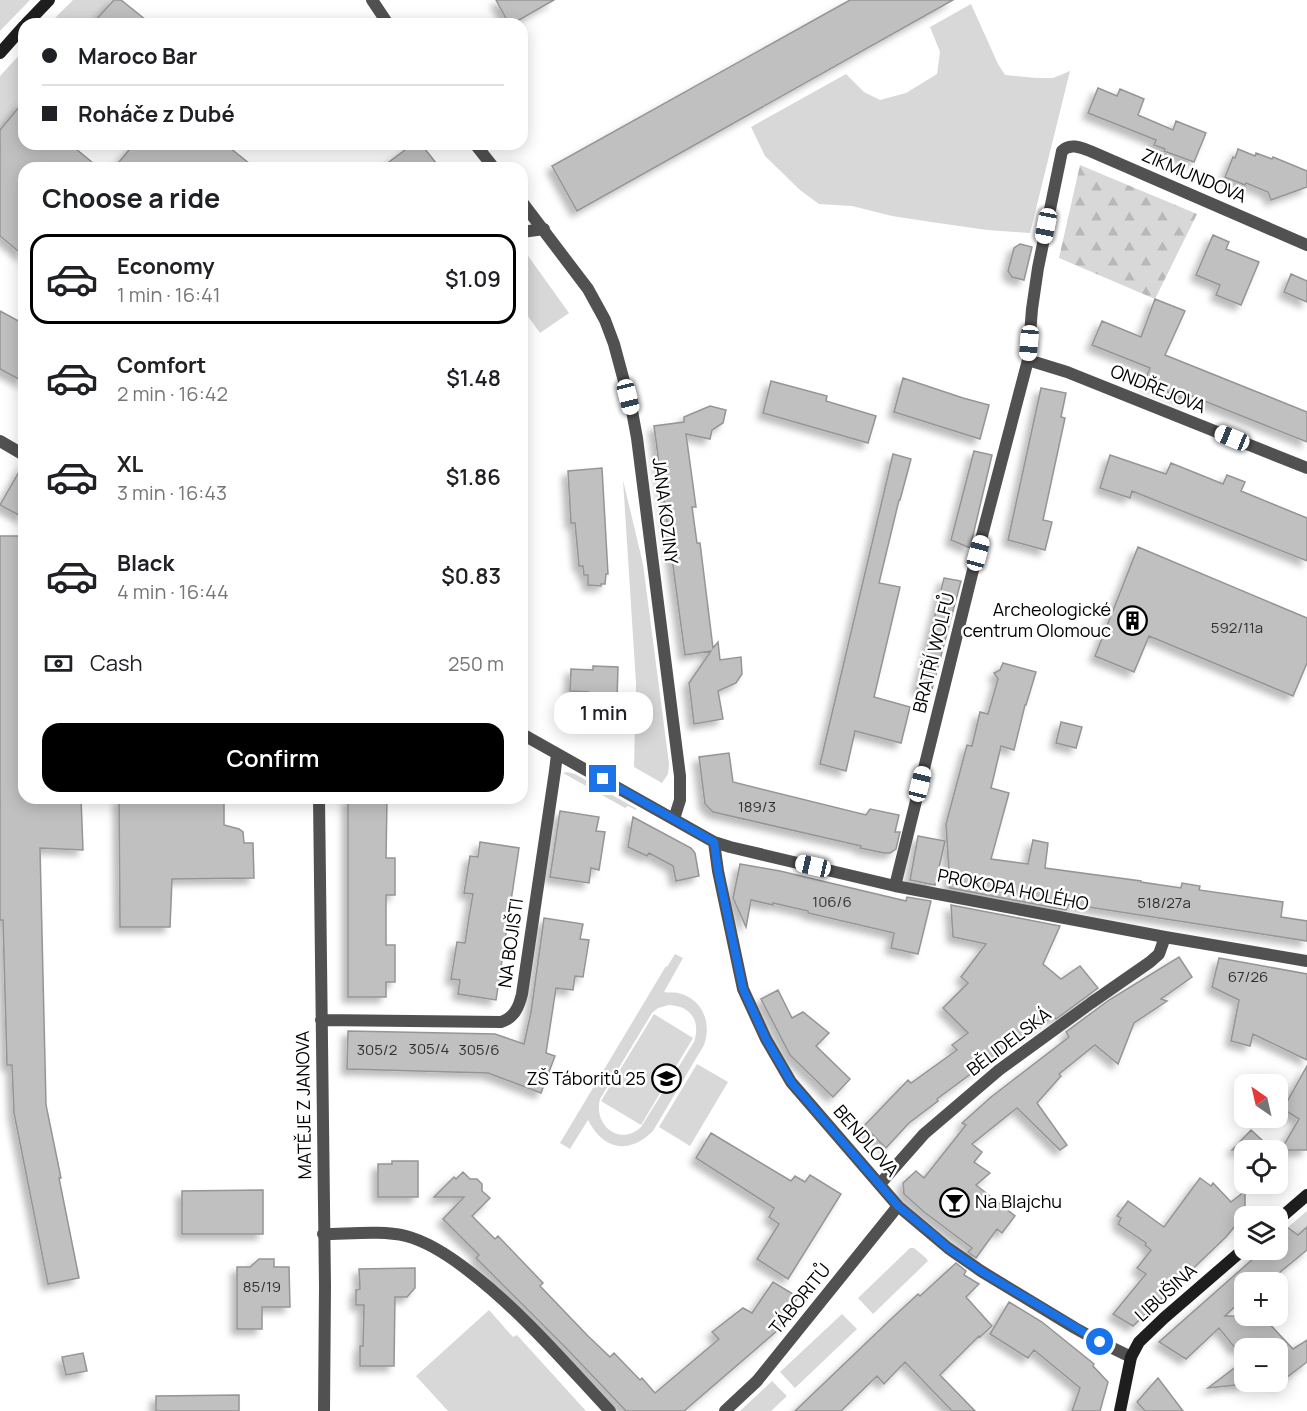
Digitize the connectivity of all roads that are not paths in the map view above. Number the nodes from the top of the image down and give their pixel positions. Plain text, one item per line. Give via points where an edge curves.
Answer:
1 (49, 0) edge
2 (372, 0) edge
3 (32, 18) edge
4 (384, 18) edge
5 (18, 33) edge
6 (0, 53) edge
7 (480, 150) edge
8 (490, 162) edge
9 (528, 209) edge
10 (544, 229) junction
11 (528, 231) edge
12 (1307, 244) edge
13 (1028, 360) junction
14 (0, 441) edge
15 (18, 452) edge
16 (1307, 468) edge
17 (528, 737) edge
18 (557, 754) junction
19 (319, 804) edge
20 (674, 819) junction
21 (714, 842) junction
22 (895, 886) junction
23 (1165, 937) junction
24 (1307, 961) edge
25 (321, 1020) junction
26 (880, 1184) junction
27 (1307, 1195) edge
28 (898, 1206) junction
29 (1288, 1211) edge
30 (323, 1234) junction
31 (1234, 1258) edge
32 (1131, 1357) junction
33 (324, 1411) edge
34 (610, 1411) edge
35 (725, 1411) edge
36 (1120, 1411) edge

1 - 3 street
2 - 4 street
5 - 6 street
7 - 8 street
9 - 10 street, JANA KOZINY
10 - 11 street
10 - 20 street, JANA KOZINY via 588,289 605,320 632,411 680,776 680,800
12 - 13 street, ZIKMUNDOVA via 1090,151 1065,147 1038,268
13 - 16 street, ONDŘEJOVA
13 - 22 street, BRATŘÍ WOLFŮ
14 - 15 street
17 - 18 street, PROKOPA HOLÉHO
18 - 20 street, PROKOPA HOLÉHO
18 - 25 street, NA BOJIŠTI via 522,994 513,1015 501,1022
19 - 25 street, MATĚJE Z JANOVA
20 - 21 street, PROKOPA HOLÉHO
21 - 22 street, PROKOPA HOLÉHO
21 - 26 street, BENDLOVA via 743,989 766,1039 791,1082
22 - 23 street, PROKOPA HOLÉHO
23 - 24 street, PROKOPA HOLÉHO
23 - 26 street, BĚLIDELSKÁ via 1159,954 1150,962 999,1070 924,1134
25 - 30 street, MATĚJE Z JANOVA
26 - 28 street, BENDLOVA
27 - 29 street
28 - 32 street, BENDLOVA via 981,1271
28 - 35 street, TÁBORITŮ via 757,1381
30 - 33 street, MATĚJE Z JANOVA
30 - 34 street via 397,1234 444,1254 502,1299
31 - 32 street, LIBUŠINA via 1146,1334
32 - 36 street, LIBUŠINA

